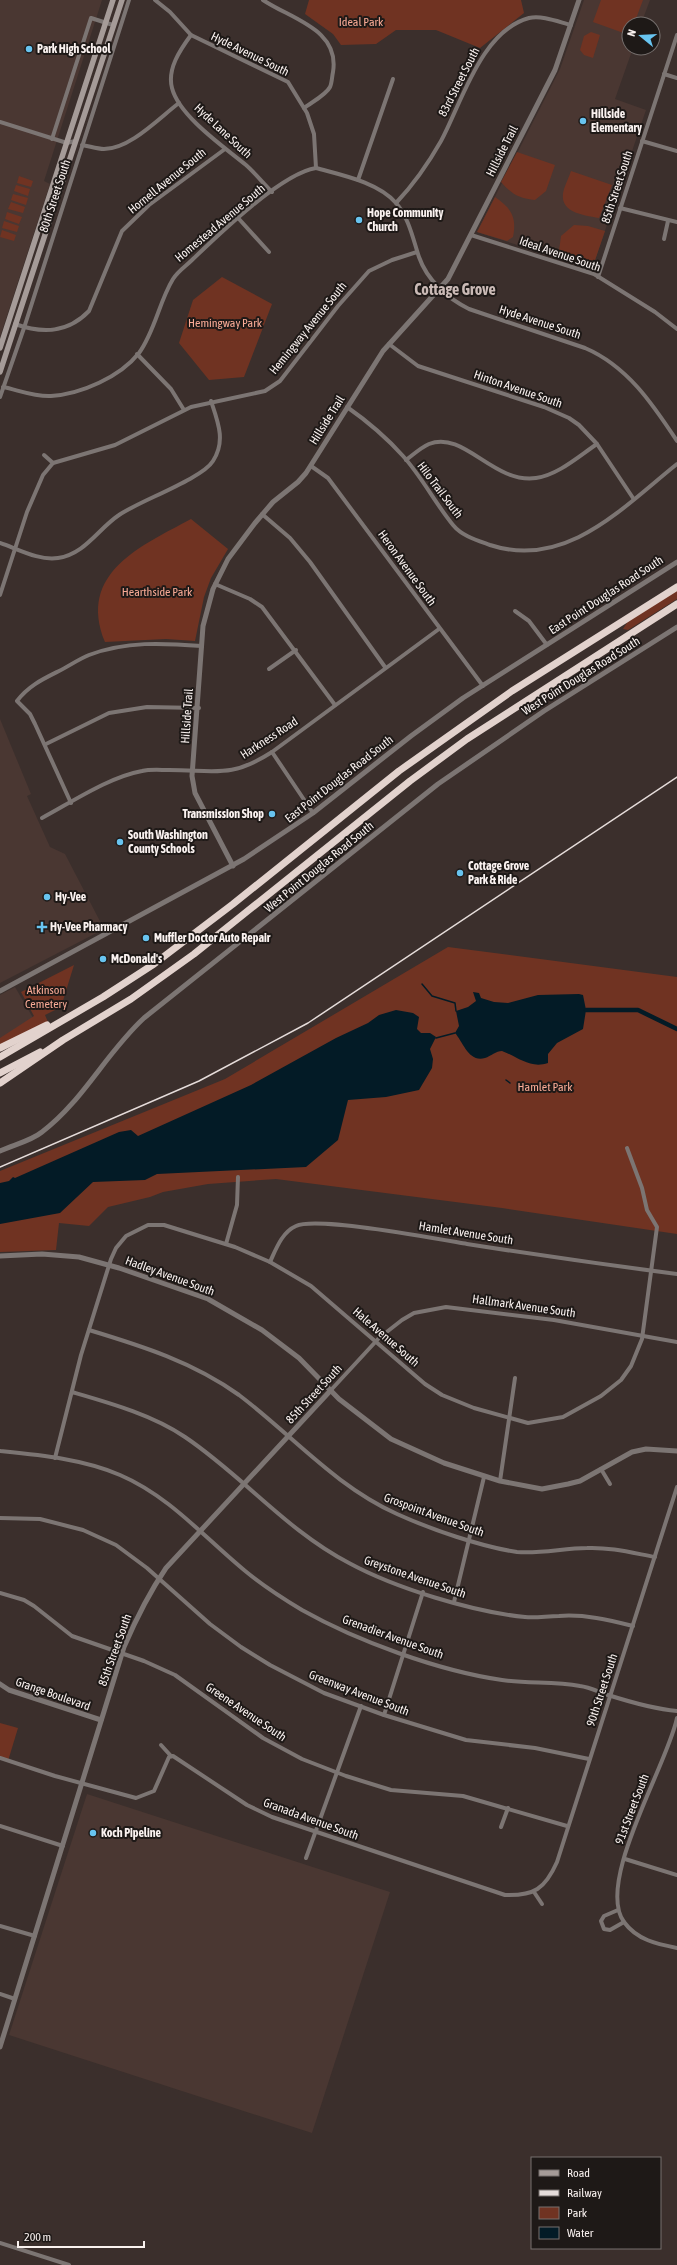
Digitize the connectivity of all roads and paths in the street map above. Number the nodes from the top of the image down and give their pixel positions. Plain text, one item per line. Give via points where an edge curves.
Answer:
1 (113, 0) edge
2 (122, 0) edge
3 (129, 0) edge
4 (155, 0) edge
5 (262, 0) edge
6 (579, 0) edge
7 (106, 23) junction
8 (113, 25) junction
9 (572, 25) junction
10 (191, 35) junction
11 (677, 35) edge
12 (664, 74) junction
13 (677, 78) edge
14 (393, 79) dead end
15 (179, 103) junction
16 (304, 108) junction
17 (0, 122) edge
18 (52, 139) junction
19 (75, 141) junction
20 (642, 141) junction
21 (67, 143) junction
22 (82, 145) junction
23 (225, 149) junction
24 (677, 151) edge
25 (316, 168) junction
26 (358, 180) junction
27 (272, 192) junction
28 (396, 203) junction
29 (620, 208) junction
30 (239, 219) junction
31 (668, 221) junction
32 (677, 222) edge
33 (470, 235) junction
34 (664, 239) dead end
35 (269, 252) dead end
36 (417, 252) junction
37 (598, 277) junction
38 (440, 289) junction
39 (16, 324) junction
40 (24, 328) junction
41 (677, 329) edge
42 (389, 344) junction
43 (0, 348) edge
44 (137, 354) junction
45 (0, 372) edge
46 (3, 387) junction
47 (0, 397) edge
48 (211, 401) junction
49 (347, 406) junction
50 (184, 410) junction
51 (677, 441) edge
52 (597, 444) junction
53 (44, 455) dead end
54 (406, 460) junction
55 (52, 463) junction
56 (677, 464) edge
57 (311, 466) junction
58 (633, 498) junction
59 (262, 514) junction
60 (0, 543) edge
61 (15, 548) junction
62 (677, 562) edge
63 (215, 584) junction
64 (677, 587) edge
65 (0, 596) edge
66 (677, 604) edge
67 (515, 611) dead end
68 (677, 627) edge
69 (439, 629) junction
70 (546, 645) junction
71 (202, 646) junction
72 (296, 650) junction
73 (385, 667) junction
74 (268, 669) dead end
75 (483, 686) junction
76 (335, 704) junction
77 (199, 708) junction
78 (46, 744) junction
79 (272, 752) junction
80 (193, 771) junction
81 (71, 803) junction
82 (313, 813) junction
83 (42, 818) dead end
84 (232, 866) junction
85 (0, 990) edge
86 (103, 997) junction
87 (63, 1040) junction
88 (0, 1048) edge
89 (0, 1057) edge
90 (0, 1073) edge
91 (0, 1083) edge
92 (627, 1148) dead end
93 (0, 1151) edge
94 (238, 1177) dead end
95 (226, 1244) junction
96 (0, 1256) edge
97 (270, 1262) junction
98 (110, 1265) junction
99 (651, 1271) junction
100 (677, 1274) edge
101 (89, 1330) junction
102 (642, 1336) junction
103 (376, 1342) junction
104 (677, 1342) edge
105 (515, 1378) dead end
106 (331, 1390) junction
107 (72, 1392) junction
108 (510, 1417) junction
109 (288, 1437) junction
110 (0, 1451) edge
111 (677, 1451) edge
112 (55, 1458) junction
113 (601, 1469) junction
114 (484, 1476) junction
115 (500, 1481) junction
116 (244, 1484) junction
117 (610, 1484) dead end
118 (677, 1487) edge
119 (0, 1518) edge
120 (200, 1530) junction
121 (470, 1540) junction
122 (655, 1557) junction
123 (159, 1580) junction
124 (0, 1592) edge
125 (422, 1592) junction
126 (454, 1602) junction
127 (633, 1626) junction
128 (123, 1654) junction
129 (404, 1654) junction
130 (0, 1684) edge
131 (611, 1696) junction
132 (361, 1706) junction
133 (677, 1711) edge
134 (384, 1715) junction
135 (677, 1718) edge
136 (101, 1720) junction
137 (162, 1745) dead end
138 (171, 1756) junction
139 (0, 1758) edge
140 (589, 1759) junction
141 (336, 1773) junction
142 (83, 1783) junction
143 (508, 1808) junction
144 (0, 1826) edge
145 (567, 1826) junction
146 (502, 1827) dead end
147 (315, 1833) junction
148 (63, 1846) junction
149 (306, 1858) dead end
150 (625, 1858) junction
151 (677, 1875) edge
152 (534, 1892) junction
153 (542, 1904) dead end
154 (618, 1910) junction
155 (624, 1922) junction
156 (0, 1926) edge
157 (35, 1936) junction
158 (677, 1948) edge
159 (0, 1994) edge
160 (15, 1999) junction
161 (0, 2047) edge
162 (0, 2243) edge
163 (69, 2265) edge

1 - 7 main road, 80th Street South
2 - 8 main road, 80th Street South
3 - 22 street, 80th Street South
4 - 10 street, Hyde Avenue South
5 - 16 street via 316,30 329,42 332,49 335,63 330,88
6 - 9 street, Hillside Trail
7 - 8 street
7 - 18 street via 91,18
7 - 21 main road, 80th Street South
8 - 19 main road, 80th Street South
9 - 28 street, 83rd Street South via 532,18 516,24 488,47 426,167
9 - 33 street, Hillside Trail via 555,70
10 - 15 street, Hyde Lane South via 172,68 172,88
10 - 16 street, Hyde Avenue South via 288,82
11 - 12 street, 85th Street South
12 - 13 street
12 - 20 street, 85th Street South
14 - 26 street
15 - 22 street via 144,132 119,145 104,149
15 - 23 street, Hyde Lane South via 198,125
16 - 25 street, Hyde Avenue South via 314,134
17 - 18 street
18 - 21 street
19 - 21 street
19 - 39 main road, 80th Street South
20 - 24 street
20 - 29 street, 85th Street South
21 - 43 main road, 80th Street South
22 - 40 street, 80th Street South
23 - 27 street, Hyde Lane South
23 - 40 street, Hornell Avenue South via 149,206 122,231 89,311 82,318 65,329
25 - 26 street, Hyde Avenue South
25 - 27 street, Homestead Avenue South via 290,179
26 - 28 street, Hyde Avenue South
27 - 30 street, Homestead Avenue South
28 - 36 street, Hyde Avenue South via 404,215
29 - 31 street
29 - 37 street, 85th Street South
30 - 35 street
30 - 44 street, Homestead Avenue South via 173,278 152,329
31 - 32 street
31 - 34 street
33 - 37 street, Ideal Avenue South
33 - 38 street, Hillside Trail via 448,279
36 - 38 street, Hyde Avenue South via 429,277
36 - 48 street, Hemingway Avenue South via 369,271 338,306 280,381 272,387 265,391
37 - 41 street, Ideal Avenue South via 656,312
38 - 42 street, Hillside Trail
38 - 51 street, Hyde Avenue South via 469,309 599,354 632,380 654,406
39 - 40 street, Hornell Avenue South
39 - 45 main road, 80th Street South
40 - 46 street, 80th Street South
42 - 49 street, Hillside Trail
42 - 52 street, Hinton Avenue South via 418,366 570,418
44 - 46 street, Homestead Avenue South via 118,373 101,383 65,393 39,395
44 - 50 street via 171,389
46 - 47 street, 80th Street South
48 - 50 street, Hemingway Avenue South
48 - 61 street via 221,438 220,447 210,467 118,515 75,553 48,558
49 - 54 street, Hilo Trail South via 376,429
49 - 57 street, Hillside Trail
50 - 55 street, Hemingway Avenue South via 115,445
52 - 54 street via 553,472 529,479 513,477 499,471 466,448 453,444 428,444
52 - 58 street, Hinton Avenue South
53 - 55 street
54 - 58 street, Hilo Trail South via 454,526 470,538 500,548 522,550 570,543 593,531
55 - 61 street via 37,487
56 - 58 street, Hilo Trail South
57 - 59 street, Hillside Trail via 298,482
57 - 69 street, Heron Avenue South via 328,478
59 - 63 street, Hillside Trail via 228,559
59 - 73 street via 290,538 310,562
60 - 61 street
61 - 65 street
62 - 70 street, East Point Douglas Road South
63 - 71 street, Hillside Trail via 208,605
63 - 72 street via 262,607
64 - 86 highway via 512,691 399,771 206,925 154,964
66 - 87 highway via 467,739 410,780 194,954 131,999
67 - 70 street via 529,621
68 - 93 street, West Point Douglas Road South via 544,711 438,784 144,1018 127,1033 65,1112 41,1134
69 - 73 street, Harkness Road
69 - 75 street, Heron Avenue South
70 - 75 street, East Point Douglas Road South
71 - 77 street, Hillside Trail
71 - 78 street via 161,642 137,644 93,654 29,687 17,701 30,714
72 - 74 street
72 - 76 street
73 - 76 street, Harkness Road
75 - 82 street, East Point Douglas Road South via 411,736
76 - 79 street, Harkness Road
77 - 78 street via 147,707 109,713
77 - 80 street, Hillside Trail
78 - 81 street
79 - 80 street, Harkness Road via 248,766 234,770 220,773
79 - 82 street
80 - 81 street, Harkness Road via 144,770 129,773
80 - 84 street, Hillside Trail via 195,793
81 - 83 street, Harkness Road
82 - 84 street, East Point Douglas Road South
84 - 85 street, East Point Douglas Road South
86 - 88 highway
86 - 89 highway
87 - 90 highway
87 - 91 highway
92 - 99 street, Hale Avenue South via 647,1210 657,1227
94 - 95 street via 237,1205
95 - 97 street, Hale Avenue South
95 - 98 street, Hale Avenue South via 164,1224 148,1225 136,1230 119,1244
96 - 98 street, Hadley Avenue South via 61,1254
97 - 99 street, Hamlet Avenue South via 284,1236 296,1226 325,1224 402,1233
97 - 103 street, Hale Avenue South via 311,1286
98 - 101 street, Hale Avenue South
98 - 106 street, Hadley Avenue South via 208,1299 262,1330 299,1358
99 - 100 street, Hamlet Avenue South
99 - 102 street, Hale Avenue South
101 - 107 street, Hale Avenue South
101 - 109 street, Grospoint Avenue South via 144,1346 189,1365 238,1395
102 - 103 street, Hallmark Avenue South via 554,1320 446,1307 414,1313
102 - 104 street, Hallmark Avenue South
102 - 108 street, Hale Avenue South via 631,1366 621,1380 601,1396 563,1417 528,1423
103 - 106 street, 85th Street South
103 - 108 street, Hale Avenue South via 425,1384 442,1395 462,1404
105 - 108 street
106 - 109 street, 85th Street South
106 - 114 street, Hadley Avenue South via 391,1439 444,1463
107 - 112 street, Hale Avenue South
107 - 116 street, Greystone Avenue South via 140,1415 184,1436
108 - 115 street
109 - 116 street, 85th Street South
109 - 121 street, Grospoint Avenue South via 349,1488 375,1503
110 - 112 street, Grenadier Avenue South
111 - 113 street, Hadley Avenue South via 646,1449 632,1452
112 - 120 street, Grenadier Avenue South via 96,1466 121,1475 146,1489
113 - 115 street, Hadley Avenue South via 580,1481 542,1488
113 - 117 street
114 - 115 street, Hadley Avenue South
114 - 121 street
116 - 120 street, 85th Street South
116 - 125 street, Greystone Avenue South via 282,1518 348,1563
118 - 122 street, 90th Street South
119 - 123 street, Greenway Avenue South via 40,1519 83,1530 116,1545
120 - 123 street, 85th Street South
120 - 129 street, Grenadier Avenue South via 244,1570 302,1610 349,1634
121 - 122 street, Grospoint Avenue South via 518,1552 614,1549
121 - 126 street
122 - 127 street, 90th Street South
123 - 128 street, 85th Street South via 136,1619
123 - 132 street, Greenway Avenue South via 210,1624 270,1665 324,1693
124 - 128 street, Greene Avenue South via 29,1603 72,1636
125 - 126 street, Greystone Avenue South
125 - 129 street
126 - 127 street, Greystone Avenue South via 500,1614 543,1619 558,1616 603,1618
127 - 131 street, 90th Street South
128 - 136 street, 85th Street South
128 - 141 street, Greene Avenue South via 175,1675 263,1738 302,1759
129 - 131 street, Grenadier Avenue South via 489,1678 581,1686
129 - 134 street
130 - 136 street, Grange Boulevard via 9,1690
131 - 133 street, Grenadier Avenue South
131 - 140 street, 90th Street South
132 - 134 street, Greenway Avenue South
132 - 141 street
134 - 140 street, Greenway Avenue South via 466,1740 535,1748
135 - 150 street, 91st Street South via 674,1734 644,1800
136 - 142 street, 85th Street South
137 - 138 street
138 - 142 street via 154,1791 143,1797 124,1796
138 - 147 street, Granada Avenue South via 247,1805
139 - 142 street
140 - 145 street, 90th Street South
141 - 143 street, Greene Avenue South via 391,1790 463,1796
141 - 147 street
142 - 148 street, 85th Street South
143 - 145 street, Greene Avenue South
143 - 146 street
144 - 148 street
145 - 152 street, 90th Street South via 551,1876
147 - 149 street
147 - 152 street, Granada Avenue South via 505,1895
148 - 157 street, 85th Street South
150 - 151 street
150 - 154 street, 91st Street South via 616,1891
152 - 153 street
154 - 155 street, 91st Street South
154 - 155 street via 604,1916 601,1921 604,1929 610,1930
155 - 158 street via 646,1941
156 - 157 street
157 - 160 street, 85th Street South
159 - 160 street
160 - 161 street, 85th Street South
162 - 163 street

